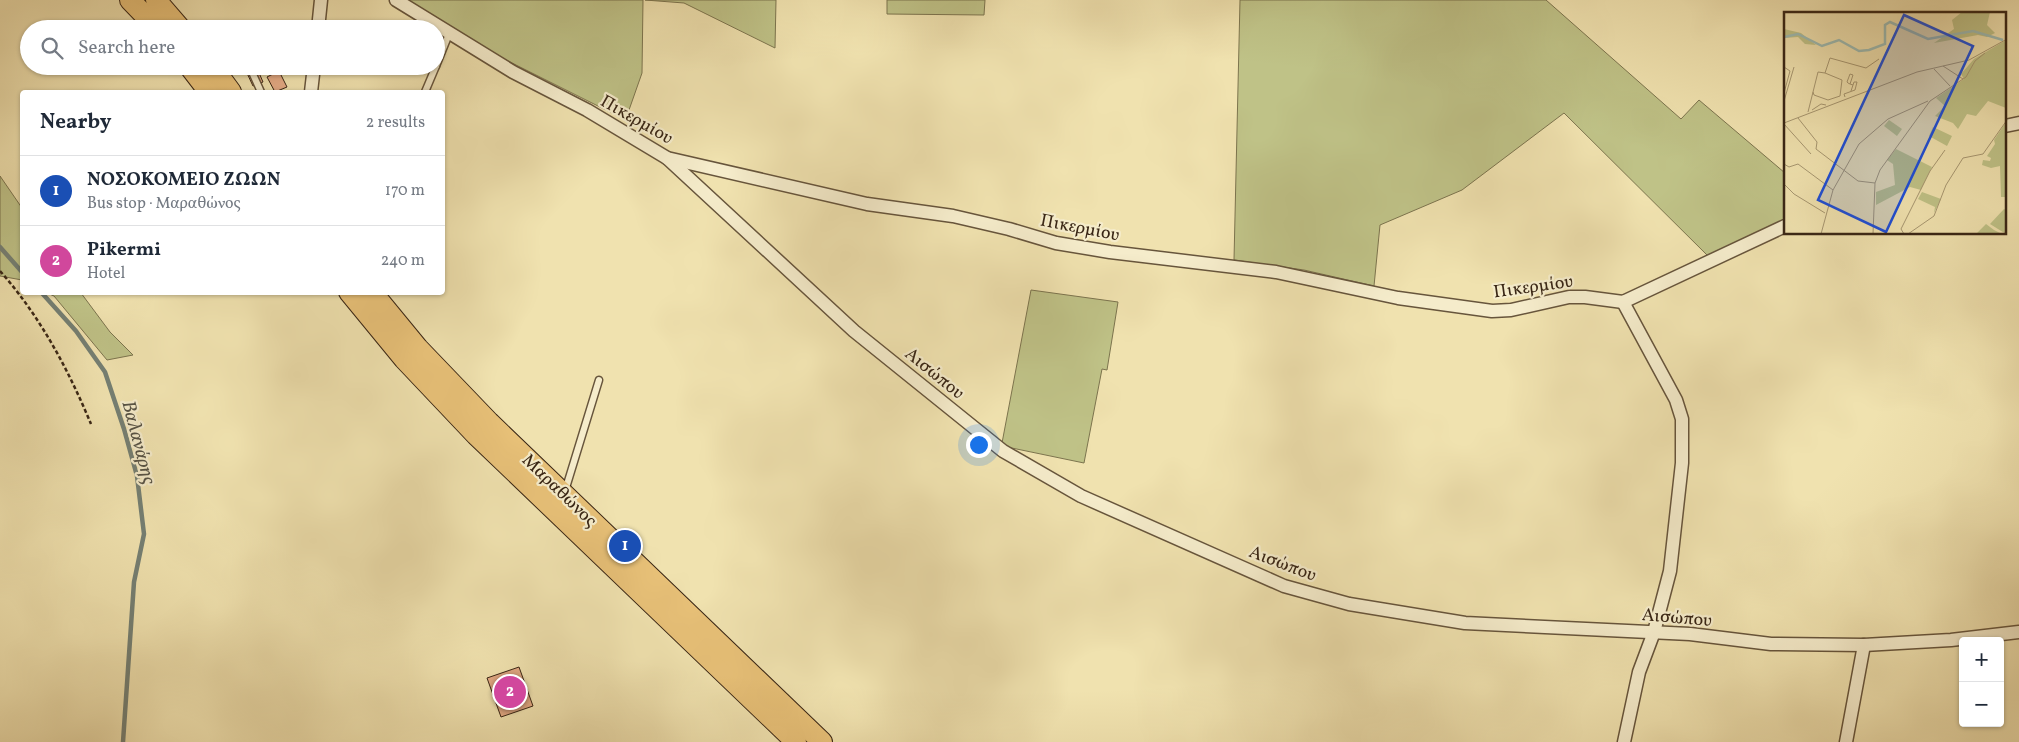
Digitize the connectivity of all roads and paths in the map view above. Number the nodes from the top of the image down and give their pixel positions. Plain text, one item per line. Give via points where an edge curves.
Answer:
1 (130, 0) edge
2 (156, 0) edge
3 (321, 0) edge
4 (396, 0) edge
5 (149, 20) edge
6 (173, 20) edge
7 (319, 20) edge
8 (427, 20) edge
9 (445, 31) edge
10 (449, 34) junction
11 (445, 44) edge
12 (196, 75) edge
13 (219, 75) edge
14 (254, 75) edge
15 (313, 75) edge
16 (432, 75) edge
17 (207, 90) edge
18 (230, 90) edge
19 (261, 90) edge
20 (311, 90) edge
21 (426, 90) edge
22 (2019, 122) edge
23 (2006, 126) edge
24 (667, 158) junction
25 (1784, 226) edge
26 (0, 271) edge
27 (351, 295) edge
28 (375, 295) edge
29 (1623, 302) junction
30 (599, 380) dead end
31 (91, 424) dead end
32 (564, 494) junction
33 (1654, 632) junction
34 (2019, 632) edge
35 (1864, 645) junction
36 (796, 742) edge
37 (822, 742) edge
38 (1624, 742) edge
39 (1846, 742) edge

1 - 5 main road
2 - 6 main road
3 - 7 street
4 - 8 street, Πικερμίου
9 - 10 street, Πικερμίου
10 - 11 lane
10 - 24 street, Πικερμίου via 513,72 588,110
12 - 17 main road
13 - 18 main road
14 - 19 lane
15 - 20 street
16 - 21 lane
22 - 23 street
24 - 29 street, Πικερμίου via 867,204 953,216 1056,243 1276,272 1398,298 1492,311 1569,297
24 - 33 street, Αισώπου via 854,331 1003,451 1081,496 1284,586 1349,604 1465,623
25 - 29 street
26 - 31 path via 50,340
27 - 36 main road, Μαραθώνος via 397,352 476,435
28 - 32 main road, Μαραθώνος via 454,386
29 - 33 street via 1676,400 1682,420 1676,529 1670,571
30 - 32 lane
32 - 37 main road, Μαραθώνος
33 - 35 street, Αισώπου via 1771,644
33 - 38 street via 1639,672
34 - 35 street, Αισώπου
35 - 39 street

